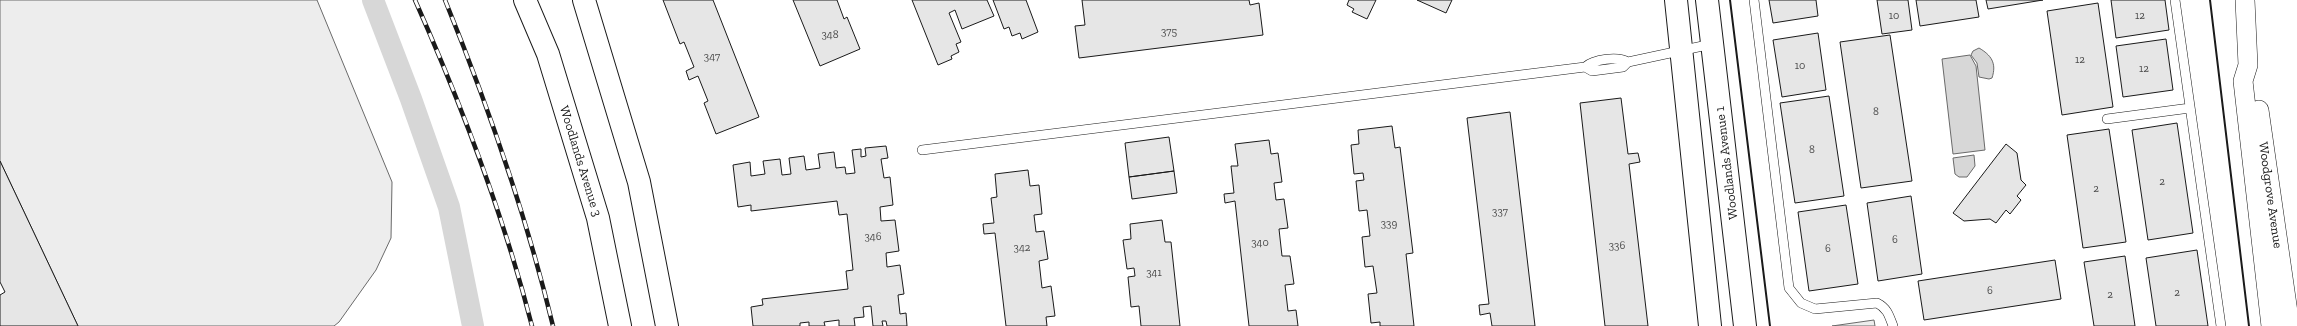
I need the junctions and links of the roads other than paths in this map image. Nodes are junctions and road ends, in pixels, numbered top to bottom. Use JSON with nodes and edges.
{"nodes":[{"id":1,"x":525,"y":0,"type":"edge"},
{"id":2,"x":584,"y":0,"type":"edge"},
{"id":3,"x":1676,"y":0,"type":"edge"},
{"id":4,"x":1707,"y":0,"type":"edge"},
{"id":5,"x":1754,"y":0,"type":"edge"},
{"id":6,"x":2175,"y":0,"type":"edge"},
{"id":7,"x":2245,"y":0,"type":"edge"},
{"id":8,"x":1712,"y":44,"type":"junction"},
{"id":9,"x":1682,"y":49,"type":"junction"},
{"id":10,"x":2248,"y":65,"type":"junction"},
{"id":11,"x":2190,"y":108,"type":"junction"},
{"id":12,"x":2107,"y":119,"type":"dead end"},
{"id":13,"x":922,"y":150,"type":"dead end"},
{"id":14,"x":620,"y":326,"type":"edge"},
{"id":15,"x":667,"y":326,"type":"edge"},
{"id":16,"x":1710,"y":326,"type":"edge"},
{"id":17,"x":1745,"y":326,"type":"edge"},
{"id":18,"x":1893,"y":326,"type":"edge"},
{"id":19,"x":2221,"y":326,"type":"edge"},
{"id":20,"x":2271,"y":326,"type":"edge"},
{"id":21,"x":2290,"y":326,"type":"edge"}],
"edges":[{"from":1,"to":14,"type":"main road","name":"Woodlands Avenue 3"},
{"from":2,"to":15,"type":"main road"},
{"from":3,"to":9,"type":"main road"},
{"from":4,"to":8,"type":"main road","name":"Woodlands Avenue 1"},
{"from":5,"to":18,"type":"lane"},
{"from":6,"to":11,"type":"lane"},
{"from":7,"to":10,"type":"street","name":"Woodgrove Avenue"},
{"from":8,"to":9,"type":"lane"},
{"from":8,"to":17,"type":"main road","name":"Woodlands Avenue 1"},
{"from":9,"to":13,"type":"lane"},
{"from":9,"to":16,"type":"main road"},
{"from":10,"to":20,"type":"street","name":"Woodgrove Avenue"},
{"from":10,"to":21,"type":"street","name":"Woodgrove Avenue"},
{"from":11,"to":12,"type":"lane"},
{"from":11,"to":19,"type":"lane"}]}
